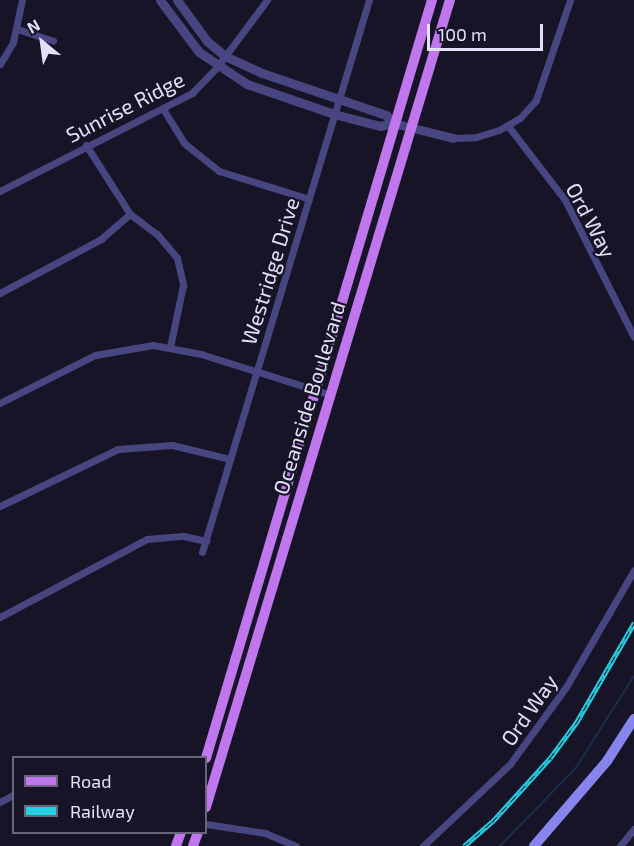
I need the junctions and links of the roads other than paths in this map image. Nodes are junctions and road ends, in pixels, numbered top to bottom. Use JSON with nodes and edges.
{"nodes":[{"id":1,"x":22,"y":0,"type":"edge"},
{"id":2,"x":160,"y":0,"type":"edge"},
{"id":3,"x":177,"y":0,"type":"edge"},
{"id":4,"x":267,"y":0,"type":"edge"},
{"id":5,"x":369,"y":0,"type":"edge"},
{"id":6,"x":432,"y":0,"type":"edge"},
{"id":7,"x":450,"y":0,"type":"edge"},
{"id":8,"x":570,"y":0,"type":"edge"},
{"id":9,"x":16,"y":29,"type":"junction"},
{"id":10,"x":53,"y":41,"type":"dead end"},
{"id":11,"x":225,"y":56,"type":"junction"},
{"id":12,"x":0,"y":64,"type":"edge"},
{"id":13,"x":217,"y":67,"type":"junction"},
{"id":14,"x":338,"y":101,"type":"junction"},
{"id":15,"x":163,"y":109,"type":"junction"},
{"id":16,"x":334,"y":114,"type":"junction"},
{"id":17,"x":393,"y":123,"type":"junction"},
{"id":18,"x":508,"y":126,"type":"junction"},
{"id":19,"x":411,"y":128,"type":"junction"},
{"id":20,"x":453,"y":138,"type":"joint"},
{"id":21,"x":86,"y":146,"type":"junction"},
{"id":22,"x":0,"y":191,"type":"edge"},
{"id":23,"x":309,"y":199,"type":"junction"},
{"id":24,"x":130,"y":214,"type":"junction"},
{"id":25,"x":0,"y":293,"type":"edge"},
{"id":26,"x":634,"y":337,"type":"edge"},
{"id":27,"x":170,"y":347,"type":"junction"},
{"id":28,"x":256,"y":372,"type":"junction"},
{"id":29,"x":314,"y":389,"type":"junction"},
{"id":30,"x":329,"y":394,"type":"junction"},
{"id":31,"x":0,"y":403,"type":"edge"},
{"id":32,"x":230,"y":459,"type":"junction"},
{"id":33,"x":0,"y":506,"type":"edge"},
{"id":34,"x":206,"y":541,"type":"junction"},
{"id":35,"x":202,"y":552,"type":"dead end"},
{"id":36,"x":634,"y":570,"type":"edge"},
{"id":37,"x":0,"y":617,"type":"edge"},
{"id":38,"x":634,"y":719,"type":"edge"},
{"id":39,"x":207,"y":756,"type":"edge"},
{"id":40,"x":207,"y":804,"type":"edge"},
{"id":41,"x":207,"y":824,"type":"edge"},
{"id":42,"x":634,"y":829,"type":"edge"},
{"id":43,"x":296,"y":846,"type":"edge"},
{"id":44,"x":423,"y":846,"type":"edge"},
{"id":45,"x":534,"y":846,"type":"edge"},
{"id":46,"x":620,"y":846,"type":"edge"}],
"edges":[{"from":1,"to":9,"type":"street"},
{"from":2,"to":13,"type":"street"},
{"from":3,"to":11,"type":"street"},
{"from":4,"to":11,"type":"street","name":"Sunrise Ridge"},
{"from":5,"to":14,"type":"street","name":"Westridge Drive"},
{"from":6,"to":17,"type":"main road","name":"Oceanside Boulevard"},
{"from":7,"to":19,"type":"main road","name":"Oceanside Boulevard"},
{"from":8,"to":18,"type":"street"},
{"from":9,"to":10,"type":"street"},
{"from":9,"to":12,"type":"street"},
{"from":11,"to":13,"type":"street","name":"Sunrise Ridge"},
{"from":11,"to":14,"type":"street"},
{"from":13,"to":15,"type":"street","name":"Sunrise Ridge"},
{"from":13,"to":16,"type":"street"},
{"from":14,"to":16,"type":"street","name":"Westridge Drive"},
{"from":14,"to":17,"type":"street"},
{"from":15,"to":21,"type":"street","name":"Sunrise Ridge"},
{"from":15,"to":23,"type":"street"},
{"from":16,"to":17,"type":"street"},
{"from":16,"to":23,"type":"street","name":"Westridge Drive"},
{"from":17,"to":19,"type":"street"},
{"from":17,"to":29,"type":"main road","name":"Oceanside Boulevard"},
{"from":18,"to":20,"type":"street"},
{"from":18,"to":26,"type":"street","name":"Ord Way"},
{"from":19,"to":20,"type":"street"},
{"from":19,"to":30,"type":"main road","name":"Oceanside Boulevard"},
{"from":21,"to":22,"type":"street","name":"Sunrise Ridge"},
{"from":21,"to":24,"type":"street"},
{"from":23,"to":28,"type":"street","name":"Westridge Drive"},
{"from":24,"to":25,"type":"street"},
{"from":24,"to":27,"type":"street"},
{"from":27,"to":28,"type":"street"},
{"from":27,"to":31,"type":"street"},
{"from":28,"to":29,"type":"street"},
{"from":28,"to":32,"type":"street","name":"Westridge Drive"},
{"from":29,"to":30,"type":"street"},
{"from":29,"to":39,"type":"main road","name":"Oceanside Boulevard"},
{"from":30,"to":40,"type":"main road","name":"Oceanside Boulevard"},
{"from":32,"to":33,"type":"street"},
{"from":32,"to":34,"type":"street","name":"Westridge Drive"},
{"from":34,"to":35,"type":"street","name":"Westridge Drive"},
{"from":34,"to":37,"type":"street"},
{"from":36,"to":44,"type":"street","name":"Ord Way"},
{"from":38,"to":45,"type":"main road"},
{"from":41,"to":43,"type":"street"},
{"from":42,"to":46,"type":"street"}]}
